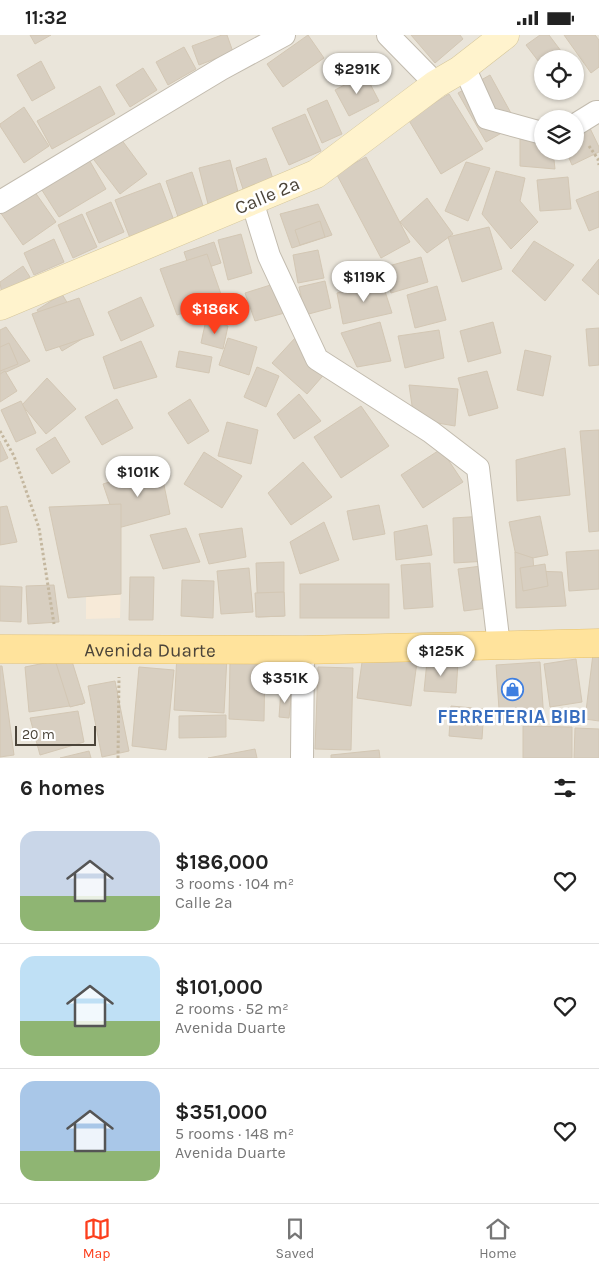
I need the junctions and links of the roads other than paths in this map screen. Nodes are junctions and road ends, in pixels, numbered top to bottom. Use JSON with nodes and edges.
{"nodes":[{"id":1,"x":284,"y":35,"type":"edge"},
{"id":2,"x":388,"y":35,"type":"edge"},
{"id":3,"x":505,"y":35,"type":"edge"},
{"id":4,"x":464,"y":67,"type":"junction"},
{"id":5,"x":436,"y":84,"type":"junction"},
{"id":6,"x":599,"y":112,"type":"edge"},
{"id":7,"x":584,"y":119,"type":"edge"},
{"id":8,"x":534,"y":131,"type":"edge"},
{"id":9,"x":252,"y":201,"type":"junction"},
{"id":10,"x":0,"y":202,"type":"edge"},
{"id":11,"x":0,"y":306,"type":"edge"},
{"id":12,"x":599,"y":643,"type":"edge"},
{"id":13,"x":499,"y":646,"type":"junction"},
{"id":14,"x":0,"y":649,"type":"edge"},
{"id":15,"x":304,"y":650,"type":"junction"},
{"id":16,"x":302,"y":758,"type":"edge"}],
"edges":[{"from":1,"to":10,"type":"street"},
{"from":2,"to":5,"type":"street"},
{"from":3,"to":4,"type":"main road","name":"Calle 2ª"},
{"from":4,"to":5,"type":"main road","name":"Calle 2ª"},
{"from":4,"to":8,"type":"street"},
{"from":5,"to":9,"type":"main road","name":"Calle 2ª"},
{"from":6,"to":7,"type":"street"},
{"from":9,"to":11,"type":"main road","name":"Calle 2ª"},
{"from":9,"to":13,"type":"street"},
{"from":12,"to":13,"type":"main road","name":"Avenida Duarte"},
{"from":13,"to":15,"type":"main road","name":"Avenida Duarte"},
{"from":14,"to":15,"type":"main road","name":"Avenida Duarte"},
{"from":15,"to":16,"type":"street"}]}
